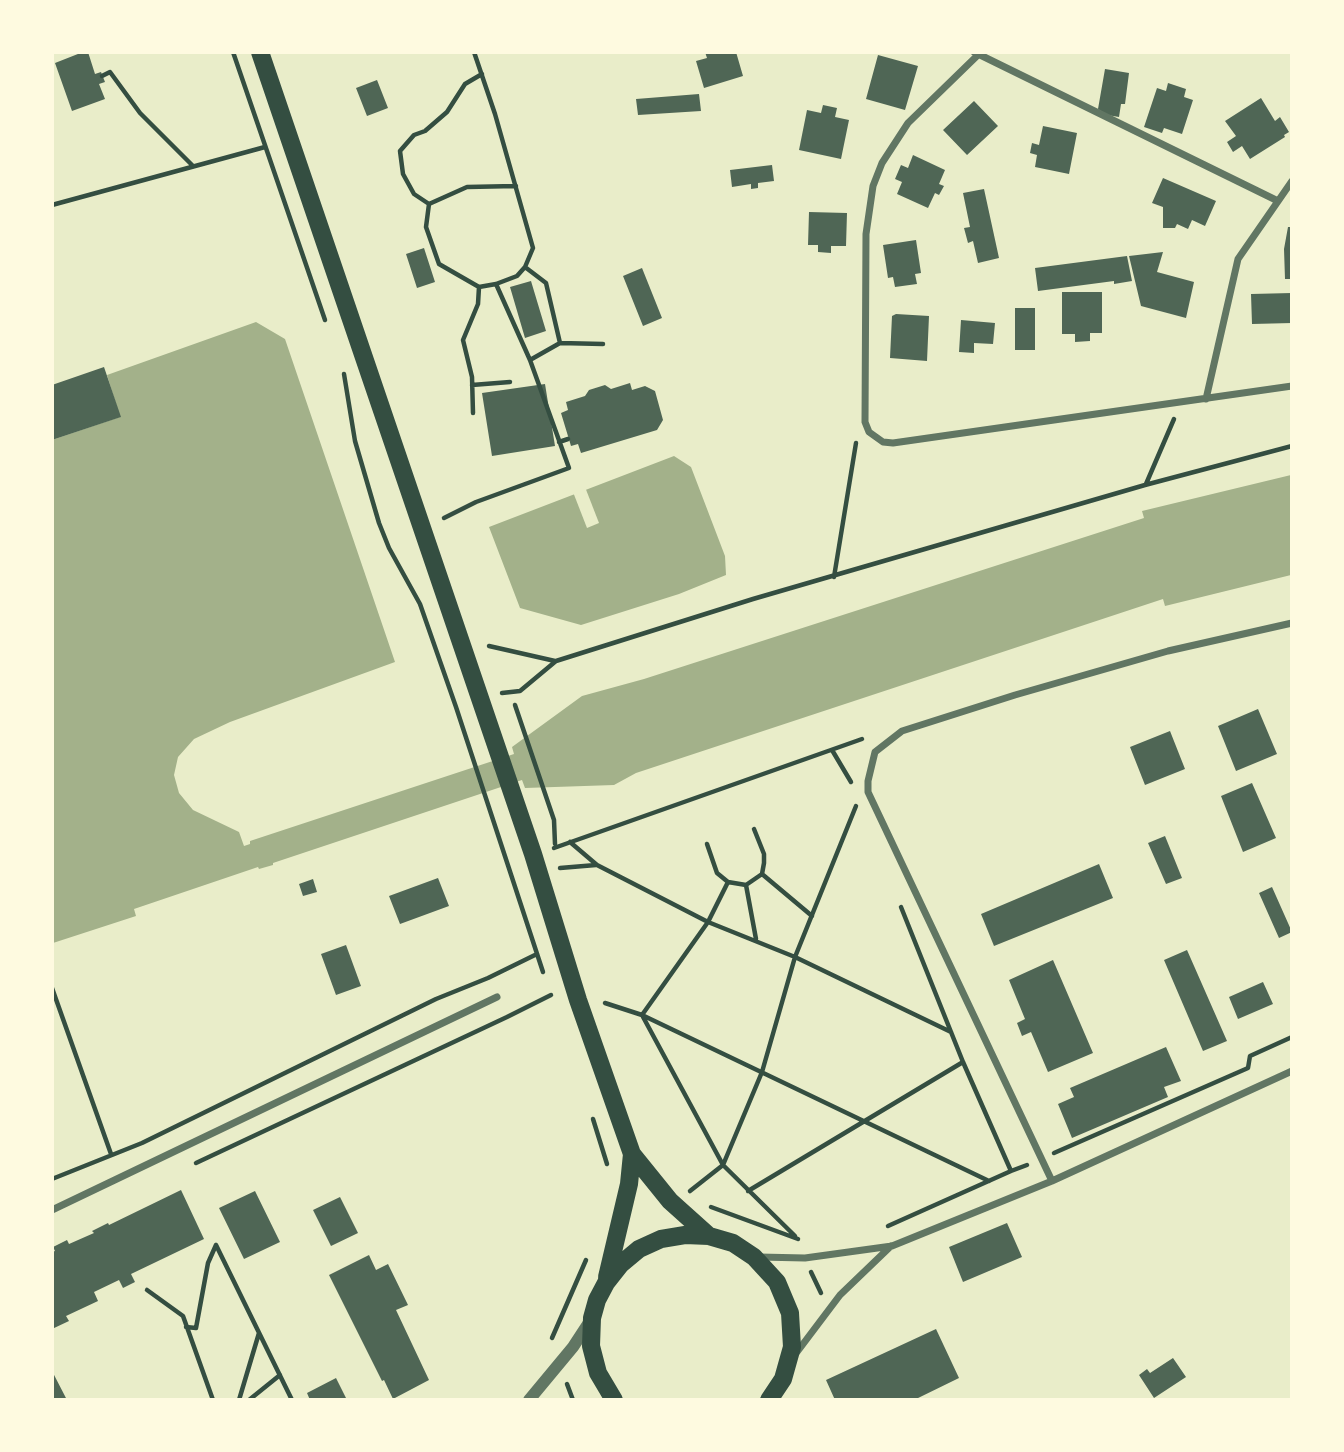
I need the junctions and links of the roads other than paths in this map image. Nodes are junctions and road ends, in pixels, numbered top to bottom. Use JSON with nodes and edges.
{"nodes":[{"id":1,"x":260,"y":52,"type":"edge"},
{"id":2,"x":978,"y":53,"type":"edge"},
{"id":3,"x":1292,"y":181,"type":"edge"},
{"id":4,"x":1278,"y":201,"type":"junction"},
{"id":5,"x":1292,"y":386,"type":"edge"},
{"id":6,"x":1206,"y":399,"type":"junction"},
{"id":7,"x":1292,"y":623,"type":"edge"},
{"id":8,"x":497,"y":997,"type":"dead end"},
{"id":9,"x":1292,"y":1071,"type":"edge"},
{"id":10,"x":632,"y":1154,"type":"junction"},
{"id":11,"x":1052,"y":1181,"type":"junction"},
{"id":12,"x":52,"y":1210,"type":"edge"},
{"id":13,"x":709,"y":1236,"type":"junction"},
{"id":14,"x":892,"y":1246,"type":"junction"},
{"id":15,"x":754,"y":1256,"type":"junction"},
{"id":16,"x":606,"y":1283,"type":"junction"},
{"id":17,"x":592,"y":1318,"type":"junction"},
{"id":18,"x":789,"y":1363,"type":"junction"},
{"id":19,"x":772,"y":1397,"type":"edge"},
{"id":20,"x":529,"y":1399,"type":"edge"},
{"id":21,"x":614,"y":1399,"type":"edge"}],
"edges":[{"from":1,"to":10,"type":"main road"},
{"from":2,"to":4,"type":"street"},
{"from":2,"to":6,"type":"street"},
{"from":3,"to":4,"type":"street"},
{"from":4,"to":6,"type":"street"},
{"from":5,"to":6,"type":"street"},
{"from":7,"to":11,"type":"street"},
{"from":8,"to":12,"type":"street"},
{"from":9,"to":11,"type":"street"},
{"from":10,"to":13,"type":"main road"},
{"from":10,"to":16,"type":"main road"},
{"from":11,"to":14,"type":"street"},
{"from":13,"to":15,"type":"main road"},
{"from":13,"to":16,"type":"main road"},
{"from":14,"to":15,"type":"street"},
{"from":14,"to":18,"type":"street"},
{"from":15,"to":18,"type":"main road"},
{"from":16,"to":17,"type":"main road"},
{"from":17,"to":20,"type":"street"},
{"from":17,"to":21,"type":"main road"},
{"from":18,"to":19,"type":"main road"}]}
